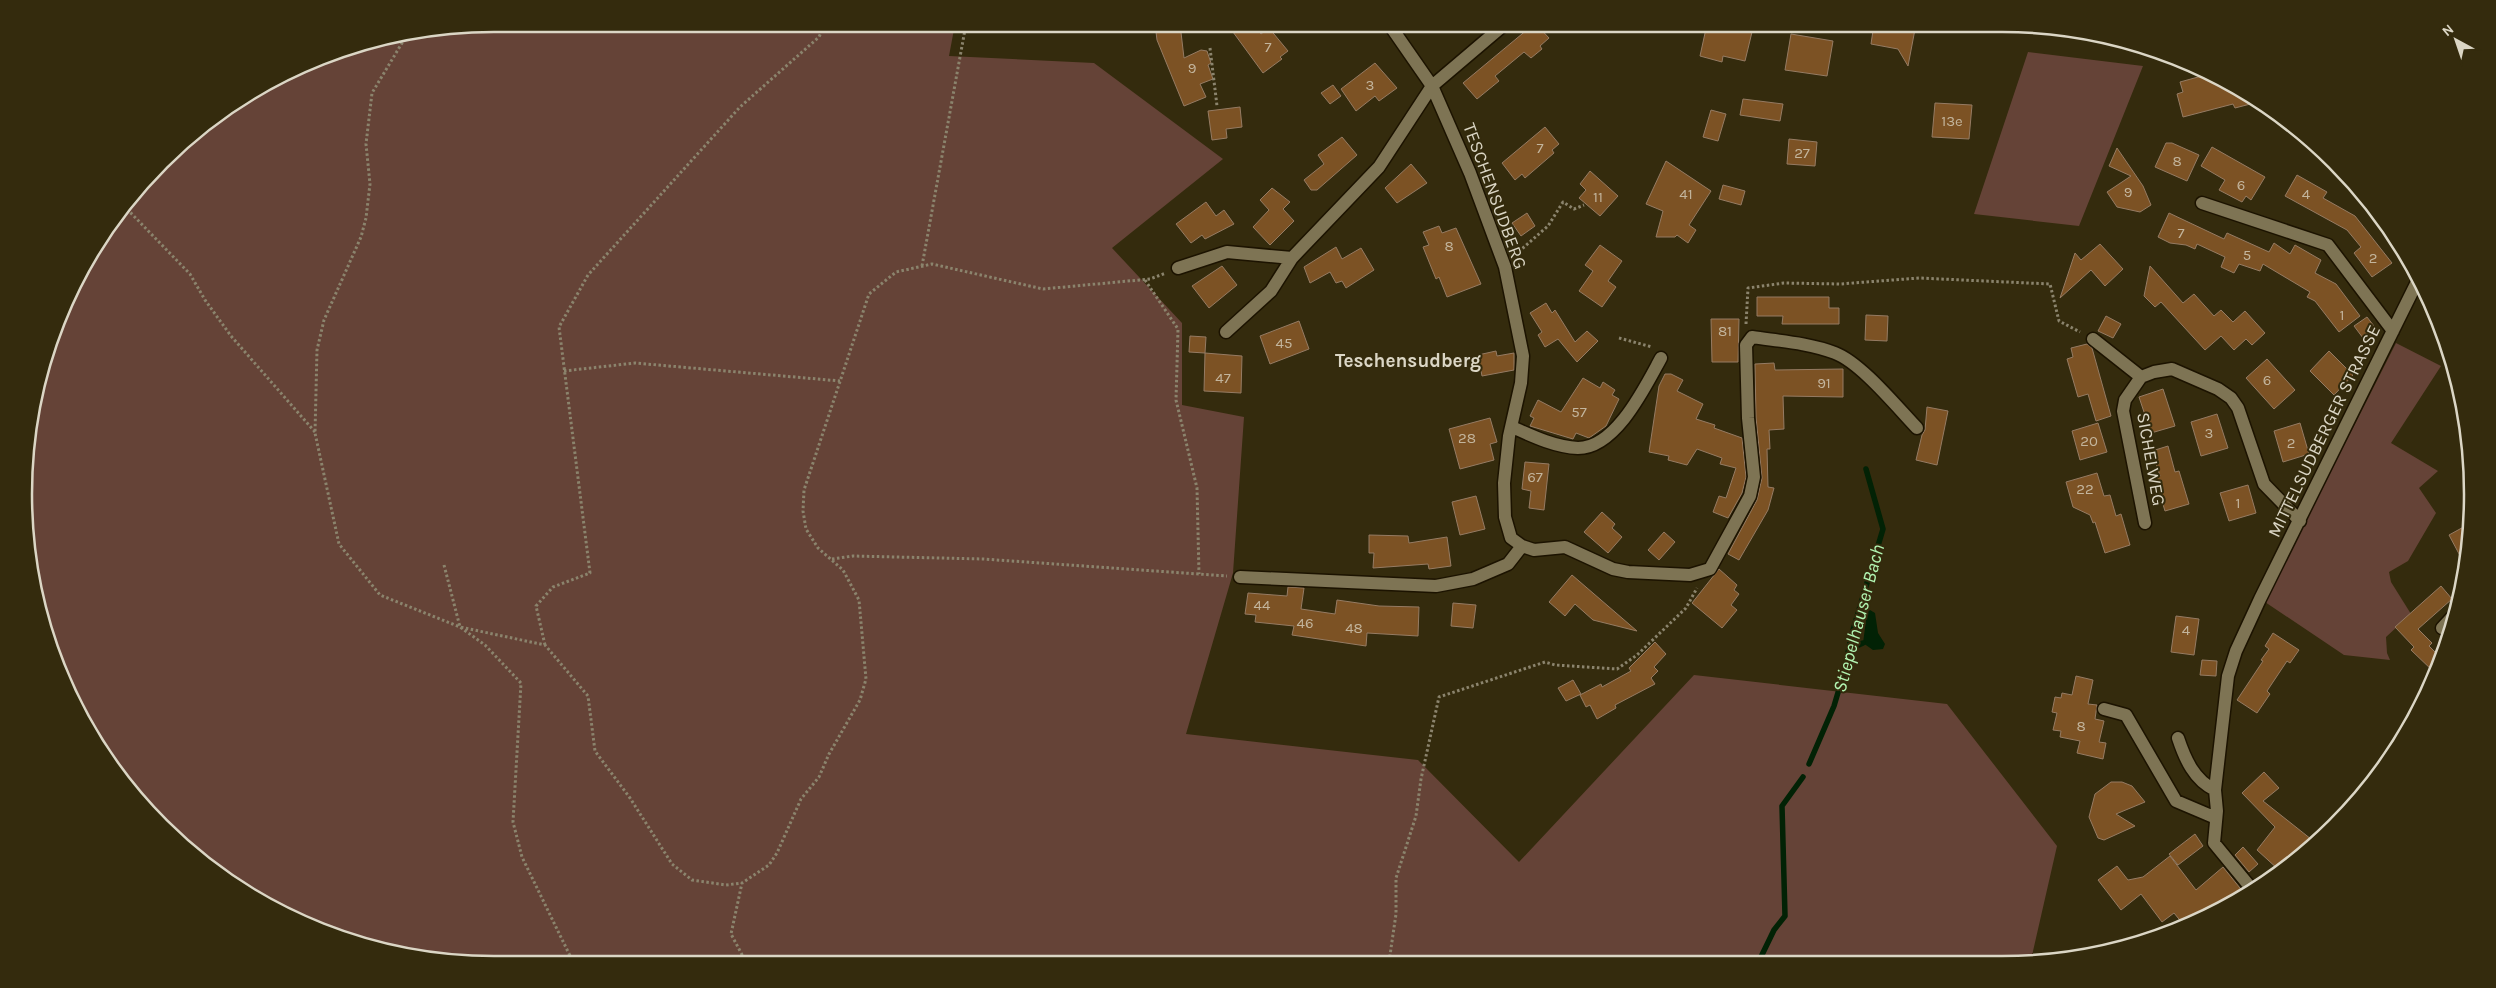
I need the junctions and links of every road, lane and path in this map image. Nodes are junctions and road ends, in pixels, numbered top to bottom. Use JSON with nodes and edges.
{"nodes":[{"id":1,"x":821,"y":32,"type":"edge"},
{"id":2,"x":965,"y":32,"type":"edge"},
{"id":3,"x":1395,"y":32,"type":"edge"},
{"id":4,"x":1496,"y":32,"type":"edge"},
{"id":5,"x":403,"y":41,"type":"edge"},
{"id":6,"x":1210,"y":48,"type":"dead end"},
{"id":7,"x":1432,"y":86,"type":"junction"},
{"id":8,"x":1217,"y":106,"type":"dead end"},
{"id":9,"x":2202,"y":203,"type":"dead end"},
{"id":10,"x":1584,"y":205,"type":"dead end"},
{"id":11,"x":129,"y":212,"type":"edge"},
{"id":12,"x":1292,"y":258,"type":"junction"},
{"id":13,"x":922,"y":266,"type":"junction"},
{"id":14,"x":1505,"y":267,"type":"junction"},
{"id":15,"x":1178,"y":268,"type":"joint"},
{"id":16,"x":1145,"y":280,"type":"junction"},
{"id":17,"x":2415,"y":287,"type":"edge"},
{"id":18,"x":2393,"y":331,"type":"junction"},
{"id":19,"x":1226,"y":332,"type":"dead end"},
{"id":20,"x":1618,"y":338,"type":"dead end"},
{"id":21,"x":2093,"y":339,"type":"joint"},
{"id":22,"x":1746,"y":345,"type":"junction"},
{"id":23,"x":1661,"y":358,"type":"joint"},
{"id":24,"x":564,"y":371,"type":"junction"},
{"id":25,"x":2141,"y":377,"type":"junction"},
{"id":26,"x":840,"y":381,"type":"junction"},
{"id":27,"x":1512,"y":427,"type":"junction"},
{"id":28,"x":1916,"y":428,"type":"dead end"},
{"id":29,"x":315,"y":433,"type":"junction"},
{"id":30,"x":2300,"y":521,"type":"junction"},
{"id":31,"x":2145,"y":523,"type":"dead end"},
{"id":32,"x":1522,"y":546,"type":"junction"},
{"id":33,"x":832,"y":560,"type":"junction"},
{"id":34,"x":444,"y":565,"type":"dead end"},
{"id":35,"x":1710,"y":569,"type":"junction"},
{"id":36,"x":1199,"y":574,"type":"junction"},
{"id":37,"x":1240,"y":577,"type":"joint"},
{"id":38,"x":460,"y":627,"type":"junction"},
{"id":39,"x":545,"y":645,"type":"junction"},
{"id":40,"x":2104,"y":709,"type":"dead end"},
{"id":41,"x":2178,"y":738,"type":"dead end"},
{"id":42,"x":2215,"y":790,"type":"junction"},
{"id":43,"x":2216,"y":818,"type":"junction"},
{"id":44,"x":742,"y":883,"type":"junction"},
{"id":45,"x":2248,"y":884,"type":"edge"},
{"id":46,"x":570,"y":956,"type":"edge"},
{"id":47,"x":743,"y":956,"type":"edge"},
{"id":48,"x":1390,"y":956,"type":"edge"}],
"edges":[{"from":1,"to":24,"type":"path"},
{"from":2,"to":13,"type":"path"},
{"from":3,"to":7,"type":"street","name":"TESCHENSUDBERG"},
{"from":4,"to":7,"type":"street"},
{"from":5,"to":29,"type":"path"},
{"from":6,"to":8,"type":"path"},
{"from":7,"to":12,"type":"street"},
{"from":7,"to":14,"type":"street","name":"TESCHENSUDBERG"},
{"from":9,"to":18,"type":"street"},
{"from":10,"to":14,"type":"path"},
{"from":11,"to":29,"type":"path"},
{"from":12,"to":15,"type":"street"},
{"from":12,"to":19,"type":"street"},
{"from":13,"to":16,"type":"path"},
{"from":13,"to":26,"type":"path"},
{"from":14,"to":27,"type":"street","name":"TESCHENSUDBERG"},
{"from":15,"to":16,"type":"path"},
{"from":16,"to":36,"type":"path"},
{"from":17,"to":18,"type":"street","name":"MITTELSUDBERGER STRASSE"},
{"from":18,"to":30,"type":"street","name":"MITTELSUDBERGER STRASSE"},
{"from":20,"to":23,"type":"path"},
{"from":21,"to":22,"type":"path"},
{"from":21,"to":25,"type":"street"},
{"from":22,"to":28,"type":"street"},
{"from":22,"to":35,"type":"street"},
{"from":23,"to":27,"type":"street"},
{"from":24,"to":26,"type":"path"},
{"from":24,"to":39,"type":"path"},
{"from":25,"to":30,"type":"street"},
{"from":25,"to":31,"type":"street","name":"SICHELWEG"},
{"from":26,"to":33,"type":"path"},
{"from":27,"to":32,"type":"street","name":"TESCHENSUDBERG"},
{"from":29,"to":38,"type":"path"},
{"from":30,"to":42,"type":"street","name":"MITTELSUDBERGER STRASSE"},
{"from":32,"to":35,"type":"street"},
{"from":32,"to":37,"type":"street"},
{"from":33,"to":36,"type":"path"},
{"from":33,"to":44,"type":"path"},
{"from":34,"to":38,"type":"path"},
{"from":35,"to":48,"type":"path"},
{"from":36,"to":37,"type":"path"},
{"from":38,"to":39,"type":"path"},
{"from":38,"to":46,"type":"path"},
{"from":39,"to":44,"type":"path"},
{"from":40,"to":43,"type":"street"},
{"from":41,"to":42,"type":"street"},
{"from":42,"to":43,"type":"street","name":"MITTELSUDBERGER STRASSE"},
{"from":43,"to":45,"type":"street","name":"MITTELSUDBERGER STRASSE"},
{"from":44,"to":47,"type":"path"}]}
